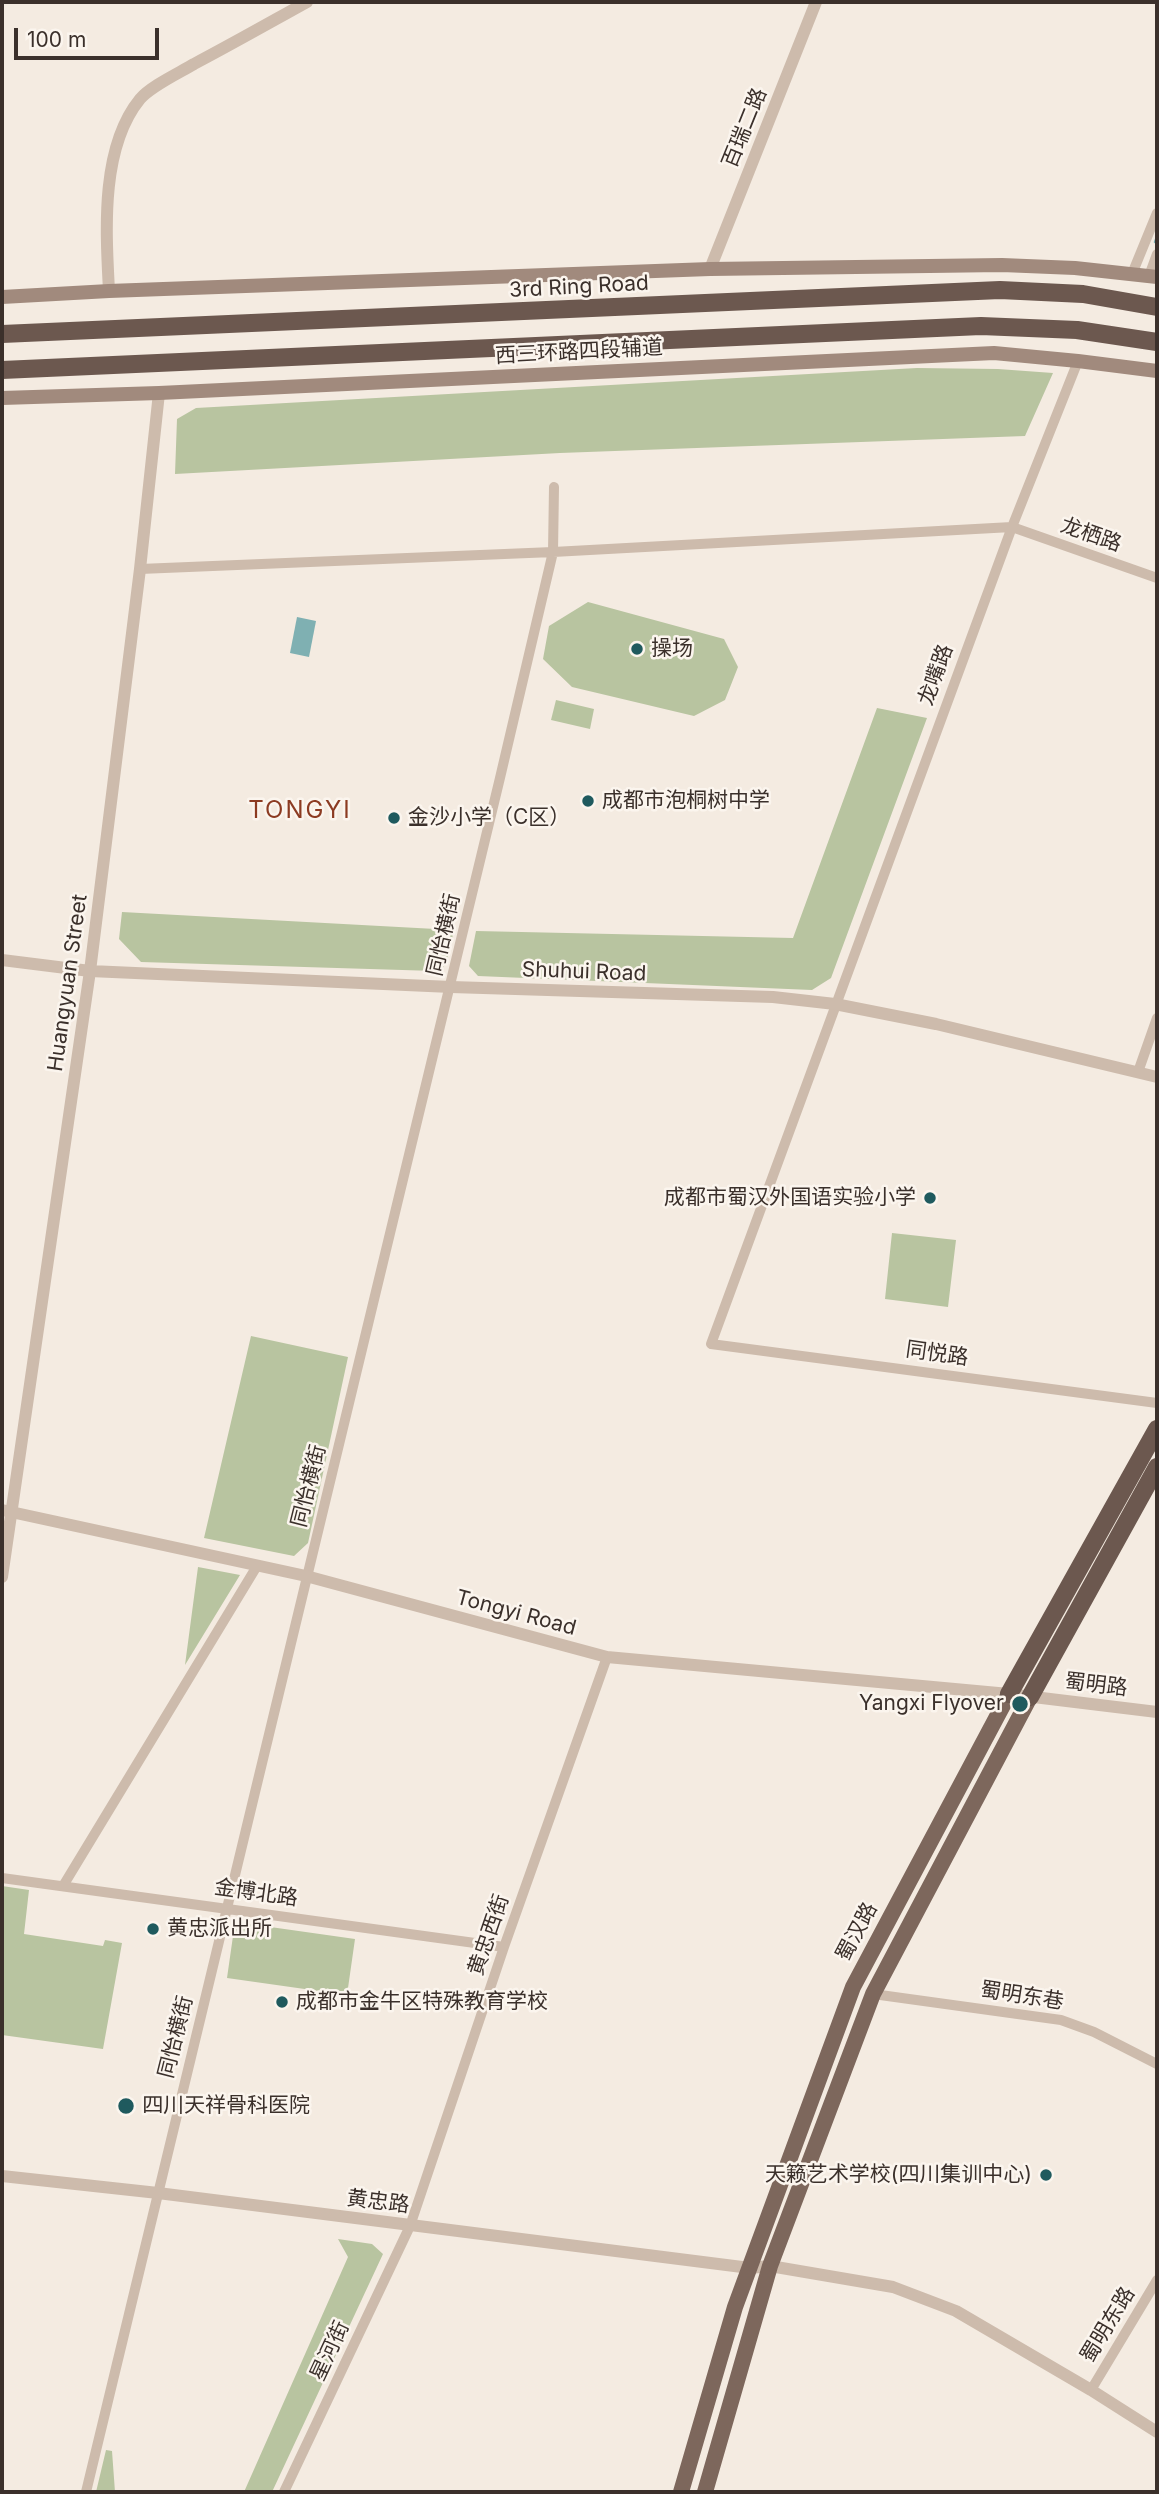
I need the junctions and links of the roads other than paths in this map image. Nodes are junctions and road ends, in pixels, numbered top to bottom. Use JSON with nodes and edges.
{"nodes":[{"id":1,"x":307,"y":2,"type":"edge"},
{"id":2,"x":816,"y":2,"type":"edge"},
{"id":3,"x":1157,"y":213,"type":"edge"},
{"id":4,"x":1157,"y":254,"type":"edge"},
{"id":5,"x":710,"y":269,"type":"junction"},
{"id":6,"x":1132,"y":274,"type":"junction"},
{"id":7,"x":1153,"y":276,"type":"edge"},
{"id":8,"x":109,"y":291,"type":"junction"},
{"id":9,"x":1083,"y":294,"type":"junction"},
{"id":10,"x":1157,"y":295,"type":"edge"},
{"id":11,"x":2,"y":297,"type":"edge"},
{"id":12,"x":1157,"y":307,"type":"edge"},
{"id":13,"x":2,"y":334,"type":"edge"},
{"id":14,"x":1157,"y":342,"type":"edge"},
{"id":15,"x":1077,"y":360,"type":"junction"},
{"id":16,"x":2,"y":370,"type":"edge"},
{"id":17,"x":1157,"y":371,"type":"edge"},
{"id":18,"x":159,"y":393,"type":"junction"},
{"id":19,"x":2,"y":398,"type":"edge"},
{"id":20,"x":554,"y":487,"type":"dead end"},
{"id":21,"x":1012,"y":527,"type":"junction"},
{"id":22,"x":553,"y":552,"type":"junction"},
{"id":23,"x":140,"y":569,"type":"junction"},
{"id":24,"x":1157,"y":578,"type":"edge"},
{"id":25,"x":2,"y":960,"type":"edge"},
{"id":26,"x":90,"y":971,"type":"junction"},
{"id":27,"x":452,"y":987,"type":"junction"},
{"id":28,"x":835,"y":1004,"type":"junction"},
{"id":29,"x":1157,"y":1018,"type":"edge"},
{"id":30,"x":1138,"y":1072,"type":"junction"},
{"id":31,"x":1157,"y":1077,"type":"edge"},
{"id":32,"x":711,"y":1345,"type":"joint"},
{"id":33,"x":1157,"y":1403,"type":"edge"},
{"id":34,"x":1157,"y":1429,"type":"edge"},
{"id":35,"x":1157,"y":1467,"type":"edge"},
{"id":36,"x":7,"y":1511,"type":"edge"},
{"id":37,"x":257,"y":1566,"type":"junction"},
{"id":38,"x":306,"y":1576,"type":"junction"},
{"id":39,"x":2,"y":1577,"type":"edge"},
{"id":40,"x":607,"y":1657,"type":"junction"},
{"id":41,"x":1009,"y":1694,"type":"junction"},
{"id":42,"x":1030,"y":1697,"type":"junction"},
{"id":43,"x":1157,"y":1712,"type":"edge"},
{"id":44,"x":2,"y":1878,"type":"edge"},
{"id":45,"x":63,"y":1886,"type":"junction"},
{"id":46,"x":227,"y":1909,"type":"junction"},
{"id":47,"x":504,"y":1947,"type":"junction"},
{"id":48,"x":873,"y":1994,"type":"junction"},
{"id":49,"x":1157,"y":2064,"type":"edge"},
{"id":50,"x":2,"y":2176,"type":"edge"},
{"id":51,"x":158,"y":2193,"type":"junction"},
{"id":52,"x":410,"y":2226,"type":"junction"},
{"id":53,"x":771,"y":2266,"type":"junction"},
{"id":54,"x":750,"y":2268,"type":"junction"},
{"id":55,"x":1157,"y":2280,"type":"edge"},
{"id":56,"x":1091,"y":2389,"type":"junction"},
{"id":57,"x":1157,"y":2432,"type":"edge"},
{"id":58,"x":86,"y":2492,"type":"edge"},
{"id":59,"x":284,"y":2492,"type":"edge"},
{"id":60,"x":681,"y":2492,"type":"edge"},
{"id":61,"x":705,"y":2492,"type":"edge"}],
"edges":[{"from":1,"to":8,"type":"street"},
{"from":2,"to":5,"type":"street","name":"百瑞二路"},
{"from":3,"to":6,"type":"street"},
{"from":4,"to":7,"type":"street"},
{"from":5,"to":6,"type":"main road"},
{"from":5,"to":8,"type":"main road"},
{"from":6,"to":7,"type":"main road"},
{"from":8,"to":11,"type":"main road"},
{"from":9,"to":10,"type":"highway"},
{"from":9,"to":12,"type":"highway","name":"3rd Ring Road"},
{"from":9,"to":13,"type":"highway","name":"3rd Ring Road"},
{"from":14,"to":16,"type":"highway"},
{"from":15,"to":17,"type":"main road","name":"西三环路四段辅道"},
{"from":15,"to":18,"type":"main road","name":"西三环路四段辅道"},
{"from":15,"to":21,"type":"street","name":"龙嘴路"},
{"from":18,"to":19,"type":"main road","name":"西三环路四段辅道"},
{"from":18,"to":23,"type":"street","name":"Huangyuan Street"},
{"from":20,"to":22,"type":"street","name":"同怡横街"},
{"from":21,"to":22,"type":"street"},
{"from":21,"to":24,"type":"street","name":"龙栖路"},
{"from":21,"to":28,"type":"street","name":"龙嘴路"},
{"from":22,"to":23,"type":"street"},
{"from":22,"to":27,"type":"street","name":"同怡横街"},
{"from":23,"to":26,"type":"street","name":"Huangyuan Street"},
{"from":25,"to":26,"type":"street","name":"Shuhui Road"},
{"from":26,"to":27,"type":"street","name":"Shuhui Road"},
{"from":26,"to":36,"type":"street","name":"Huangyuan Street"},
{"from":27,"to":28,"type":"street","name":"Shuhui Road"},
{"from":27,"to":38,"type":"street","name":"同怡横街"},
{"from":28,"to":30,"type":"street","name":"Shuhui Road"},
{"from":28,"to":32,"type":"street","name":"龙嘴路"},
{"from":29,"to":30,"type":"street"},
{"from":30,"to":31,"type":"street","name":"Shuhui Road"},
{"from":32,"to":33,"type":"street","name":"同悦路"},
{"from":34,"to":41,"type":"highway","name":"蜀汉路"},
{"from":35,"to":42,"type":"highway","name":"蜀汉路"},
{"from":36,"to":37,"type":"street","name":"Tongyi Road"},
{"from":36,"to":39,"type":"street","name":"Huangyuan Street"},
{"from":37,"to":38,"type":"street","name":"Tongyi Road"},
{"from":37,"to":45,"type":"street"},
{"from":38,"to":40,"type":"street","name":"Tongyi Road"},
{"from":38,"to":46,"type":"street","name":"同怡横街"},
{"from":40,"to":41,"type":"street","name":"Tongyi Road"},
{"from":40,"to":47,"type":"street","name":"黄忠西街"},
{"from":41,"to":42,"type":"street","name":"Tongyi Road"},
{"from":41,"to":54,"type":"main road","name":"蜀汉路"},
{"from":42,"to":43,"type":"street","name":"蜀明路"},
{"from":42,"to":48,"type":"main road","name":"蜀汉路"},
{"from":44,"to":45,"type":"street","name":"金博北路"},
{"from":45,"to":46,"type":"street","name":"金博北路"},
{"from":46,"to":47,"type":"street","name":"金博北路"},
{"from":46,"to":51,"type":"street","name":"同怡横街"},
{"from":47,"to":52,"type":"street","name":"黄忠西街"},
{"from":48,"to":49,"type":"street","name":"蜀明东巷"},
{"from":48,"to":53,"type":"main road","name":"蜀汉路"},
{"from":50,"to":51,"type":"street","name":"黄忠路"},
{"from":51,"to":52,"type":"street","name":"黄忠路"},
{"from":51,"to":58,"type":"street","name":"同怡横街"},
{"from":52,"to":54,"type":"street","name":"黄忠路"},
{"from":52,"to":59,"type":"street","name":"星河街"},
{"from":53,"to":54,"type":"street","name":"黄忠路"},
{"from":53,"to":56,"type":"street","name":"黄忠路"},
{"from":53,"to":61,"type":"main road","name":"蜀汉路"},
{"from":54,"to":60,"type":"main road","name":"蜀汉路"},
{"from":55,"to":56,"type":"street","name":"蜀明东路"},
{"from":56,"to":57,"type":"street","name":"黄忠路"}]}
